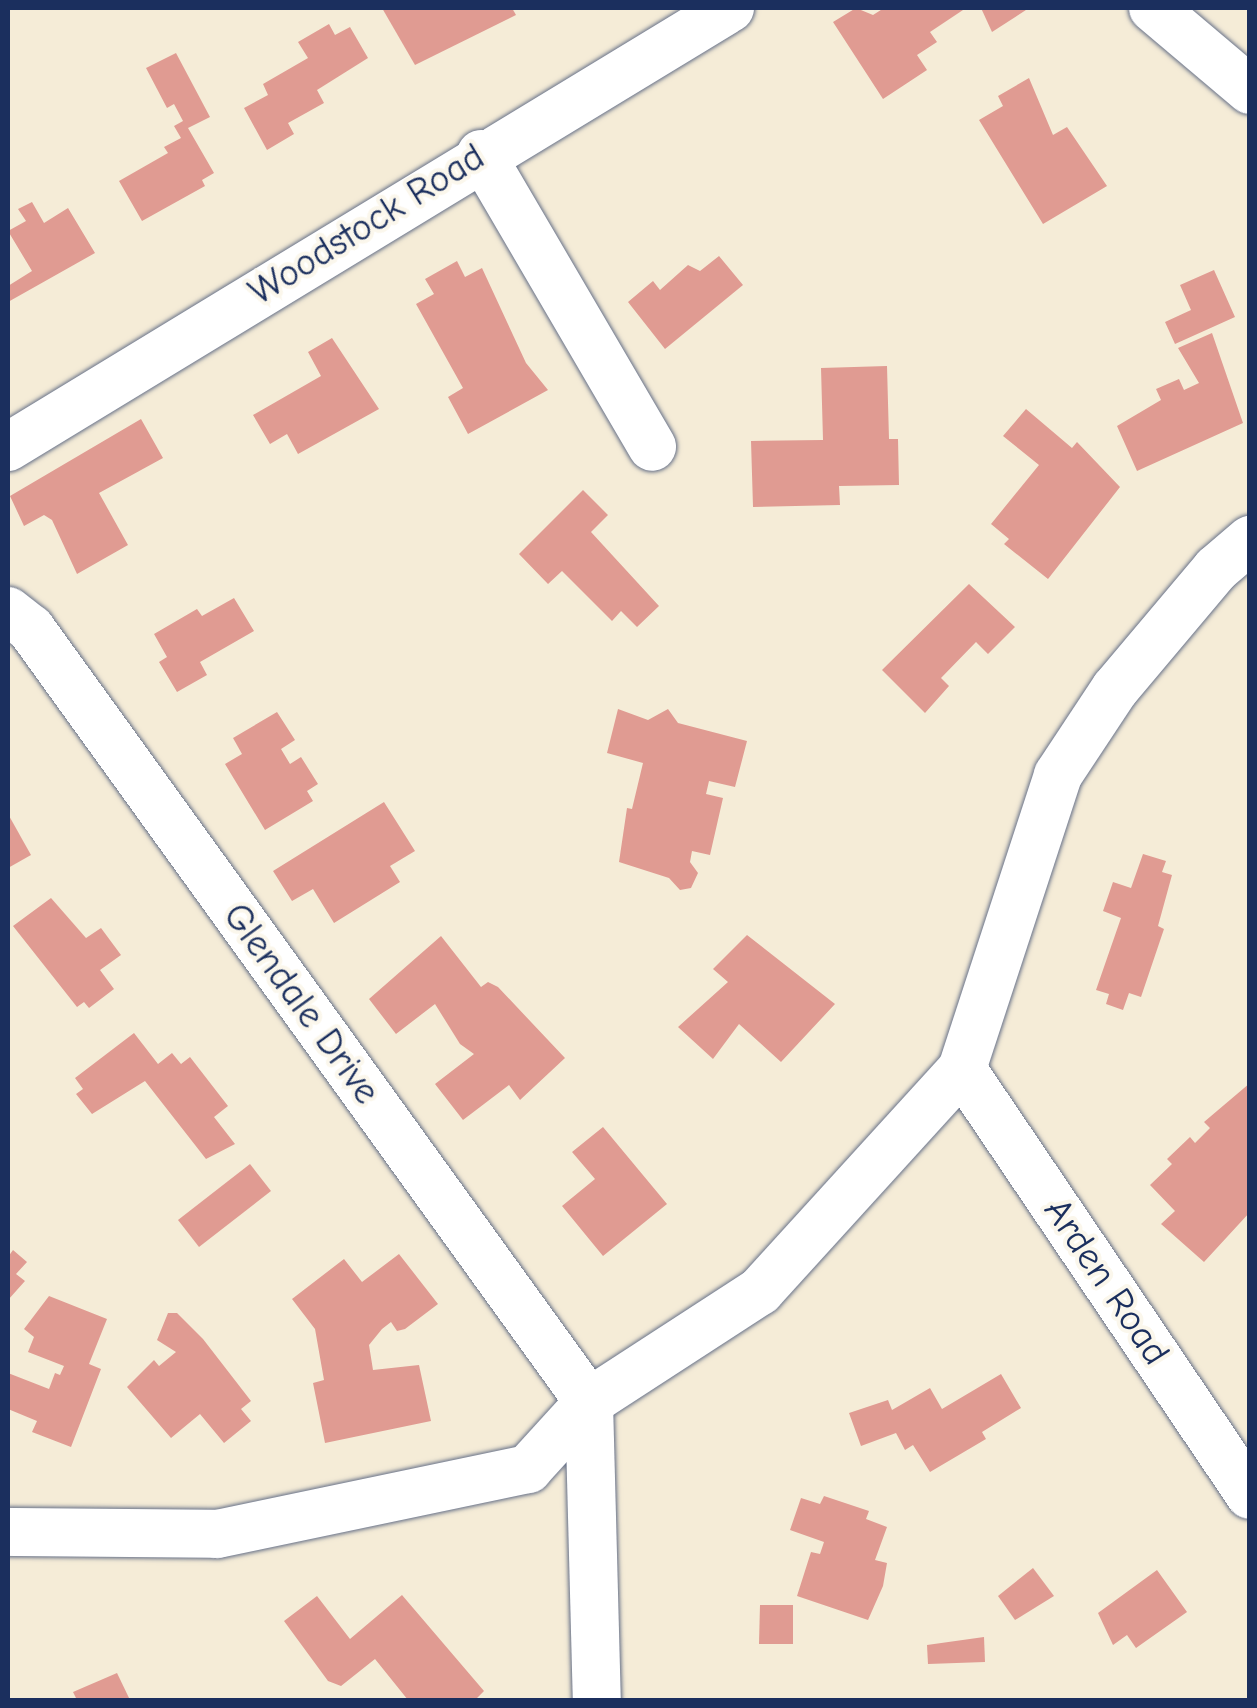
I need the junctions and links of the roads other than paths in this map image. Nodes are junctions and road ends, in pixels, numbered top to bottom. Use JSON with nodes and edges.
{"nodes":[{"id":1,"x":730,"y":8,"type":"edge"},
{"id":2,"x":1153,"y":8,"type":"edge"},
{"id":3,"x":1250,"y":90,"type":"edge"},
{"id":4,"x":481,"y":154,"type":"junction"},
{"id":5,"x":8,"y":447,"type":"edge"},
{"id":6,"x":652,"y":447,"type":"dead end"},
{"id":7,"x":1250,"y":540,"type":"edge"},
{"id":8,"x":8,"y":611,"type":"edge"},
{"id":9,"x":962,"y":1069,"type":"junction"},
{"id":10,"x":590,"y":1402,"type":"junction"},
{"id":11,"x":1250,"y":1495,"type":"edge"},
{"id":12,"x":8,"y":1531,"type":"edge"},
{"id":13,"x":597,"y":1700,"type":"edge"}],
"edges":[{"from":1,"to":4,"type":"street","name":"Woodstock Road"},
{"from":2,"to":3,"type":"street"},
{"from":4,"to":5,"type":"street","name":"Woodstock Road"},
{"from":4,"to":6,"type":"street"},
{"from":7,"to":9,"type":"street"},
{"from":8,"to":10,"type":"street","name":"Glendale Drive"},
{"from":9,"to":10,"type":"street"},
{"from":9,"to":11,"type":"street","name":"Arden Road"},
{"from":10,"to":12,"type":"street"},
{"from":10,"to":13,"type":"street"}]}
